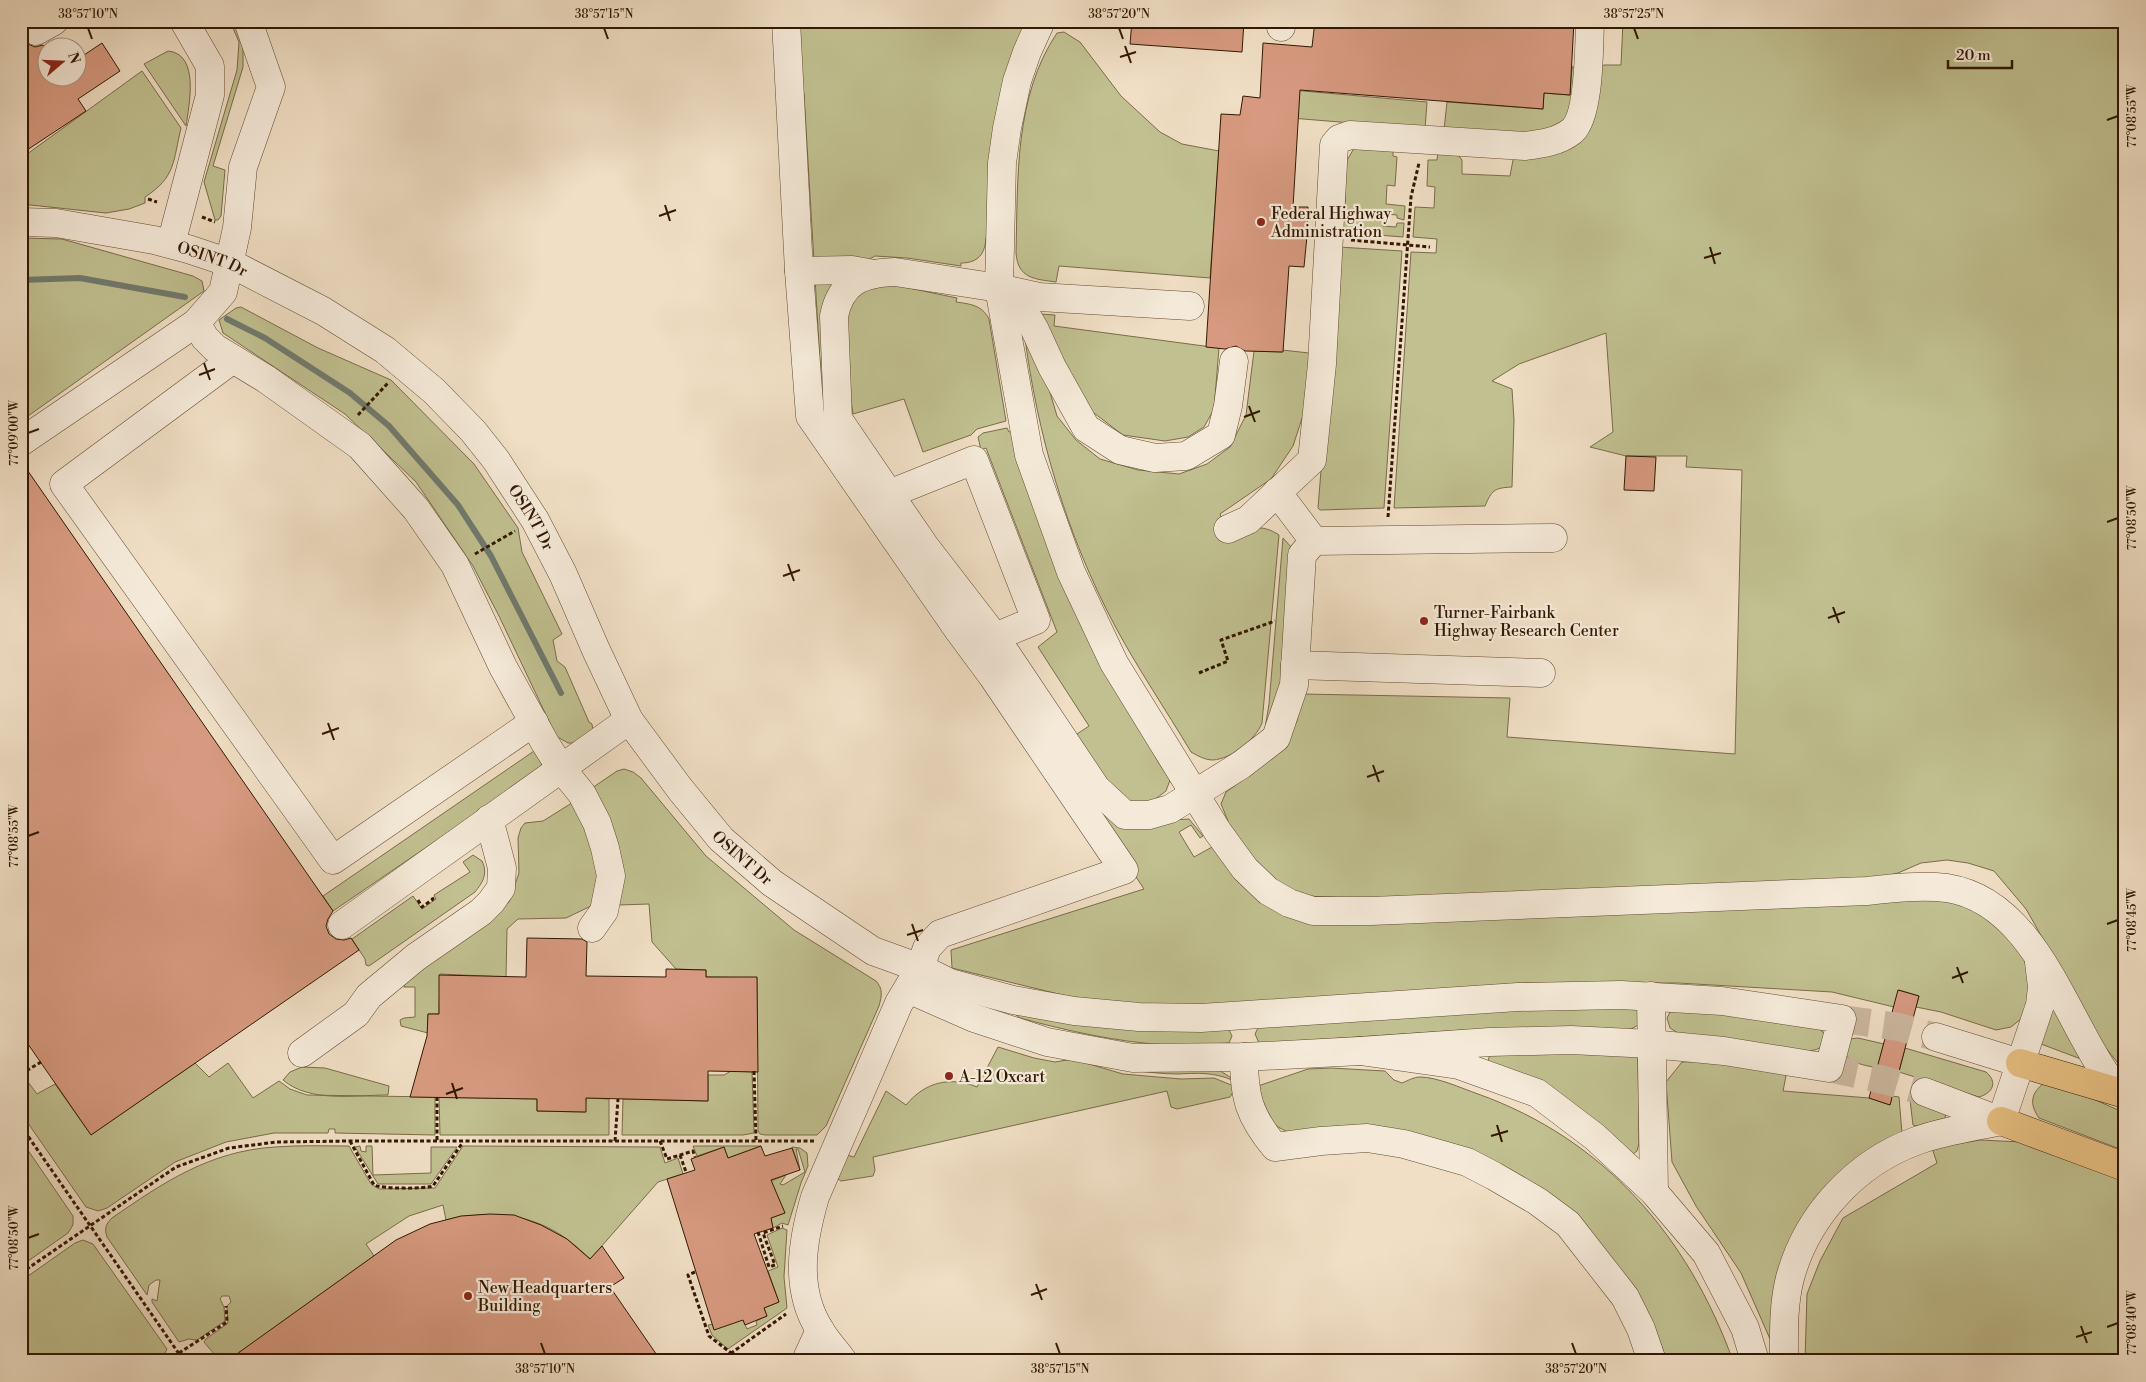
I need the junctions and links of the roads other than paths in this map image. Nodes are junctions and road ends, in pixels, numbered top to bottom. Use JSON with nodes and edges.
{"nodes":[{"id":1,"x":184,"y":21,"type":"edge"},
{"id":2,"x":248,"y":21,"type":"edge"},
{"id":3,"x":786,"y":21,"type":"edge"},
{"id":4,"x":1041,"y":21,"type":"edge"},
{"id":5,"x":1590,"y":21,"type":"edge"},
{"id":6,"x":21,"y":222,"type":"edge"},
{"id":7,"x":171,"y":244,"type":"junction"},
{"id":8,"x":230,"y":263,"type":"junction"},
{"id":9,"x":799,"y":271,"type":"junction"},
{"id":10,"x":874,"y":274,"type":"junction"},
{"id":11,"x":999,"y":288,"type":"junction"},
{"id":12,"x":1190,"y":306,"type":"dead end"},
{"id":13,"x":196,"y":323,"type":"junction"},
{"id":14,"x":233,"y":359,"type":"junction"},
{"id":15,"x":1234,"y":361,"type":"dead end"},
{"id":16,"x":21,"y":442,"type":"edge"},
{"id":17,"x":1277,"y":492,"type":"junction"},
{"id":18,"x":889,"y":494,"type":"junction"},
{"id":19,"x":1228,"y":528,"type":"dead end"},
{"id":20,"x":1553,"y":538,"type":"dead end"},
{"id":21,"x":1314,"y":542,"type":"junction"},
{"id":22,"x":995,"y":637,"type":"junction"},
{"id":23,"x":1295,"y":665,"type":"junction"},
{"id":24,"x":1541,"y":673,"type":"dead end"},
{"id":25,"x":629,"y":720,"type":"junction"},
{"id":26,"x":534,"y":722,"type":"junction"},
{"id":27,"x":561,"y":768,"type":"junction"},
{"id":28,"x":1195,"y":794,"type":"junction"},
{"id":29,"x":489,"y":819,"type":"junction"},
{"id":30,"x":342,"y":925,"type":"dead end"},
{"id":31,"x":592,"y":928,"type":"dead end"},
{"id":32,"x":2038,"y":958,"type":"junction"},
{"id":33,"x":914,"y":979,"type":"junction"},
{"id":34,"x":1651,"y":996,"type":"junction"},
{"id":35,"x":1936,"y":1037,"type":"tunnel mouth"},
{"id":36,"x":1651,"y":1044,"type":"junction"},
{"id":37,"x":1360,"y":1051,"type":"junction"},
{"id":38,"x":302,"y":1053,"type":"dead end"},
{"id":39,"x":1244,"y":1058,"type":"junction"},
{"id":40,"x":2020,"y":1063,"type":"junction"},
{"id":41,"x":1925,"y":1092,"type":"tunnel mouth"},
{"id":42,"x":2124,"y":1094,"type":"edge"},
{"id":43,"x":2001,"y":1121,"type":"junction"},
{"id":44,"x":2125,"y":1167,"type":"edge"},
{"id":45,"x":1654,"y":1192,"type":"junction"},
{"id":46,"x":820,"y":1330,"type":"junction"},
{"id":47,"x":808,"y":1361,"type":"edge"},
{"id":48,"x":843,"y":1361,"type":"edge"},
{"id":49,"x":1652,"y":1361,"type":"edge"},
{"id":50,"x":1755,"y":1361,"type":"edge"},
{"id":51,"x":1784,"y":1361,"type":"edge"}],
"edges":[{"from":1,"to":7,"type":"street"},
{"from":2,"to":8,"type":"street"},
{"from":3,"to":9,"type":"street"},
{"from":4,"to":11,"type":"street"},
{"from":5,"to":17,"type":"street"},
{"from":6,"to":7,"type":"street","name":"OSINT Dr"},
{"from":7,"to":8,"type":"street","name":"OSINT Dr"},
{"from":8,"to":13,"type":"street"},
{"from":8,"to":25,"type":"street","name":"OSINT Dr"},
{"from":9,"to":10,"type":"street"},
{"from":9,"to":33,"type":"street"},
{"from":10,"to":11,"type":"street"},
{"from":10,"to":18,"type":"street"},
{"from":11,"to":12,"type":"street"},
{"from":11,"to":15,"type":"street"},
{"from":11,"to":28,"type":"street"},
{"from":13,"to":14,"type":"street"},
{"from":13,"to":16,"type":"street"},
{"from":14,"to":26,"type":"street"},
{"from":14,"to":26,"type":"street"},
{"from":17,"to":19,"type":"street"},
{"from":17,"to":21,"type":"street"},
{"from":18,"to":22,"type":"street"},
{"from":18,"to":22,"type":"street"},
{"from":20,"to":21,"type":"street"},
{"from":21,"to":23,"type":"street"},
{"from":22,"to":28,"type":"street"},
{"from":23,"to":24,"type":"street"},
{"from":23,"to":28,"type":"street"},
{"from":25,"to":27,"type":"street"},
{"from":25,"to":33,"type":"street","name":"OSINT Dr"},
{"from":26,"to":27,"type":"street"},
{"from":27,"to":29,"type":"street"},
{"from":27,"to":31,"type":"street"},
{"from":28,"to":32,"type":"street"},
{"from":29,"to":30,"type":"street"},
{"from":29,"to":38,"type":"street"},
{"from":32,"to":40,"type":"street"},
{"from":32,"to":42,"type":"street"},
{"from":33,"to":34,"type":"street"},
{"from":33,"to":39,"type":"street"},
{"from":33,"to":46,"type":"street"},
{"from":34,"to":36,"type":"street"},
{"from":34,"to":36,"type":"street"},
{"from":35,"to":40,"type":"street"},
{"from":36,"to":37,"type":"street"},
{"from":36,"to":45,"type":"street"},
{"from":37,"to":39,"type":"street"},
{"from":37,"to":45,"type":"street"},
{"from":39,"to":49,"type":"street"},
{"from":40,"to":42,"type":"highway"},
{"from":40,"to":43,"type":"street"},
{"from":41,"to":43,"type":"street"},
{"from":43,"to":44,"type":"highway"},
{"from":43,"to":51,"type":"street"},
{"from":45,"to":50,"type":"street"},
{"from":46,"to":47,"type":"street"},
{"from":46,"to":48,"type":"street"}]}
